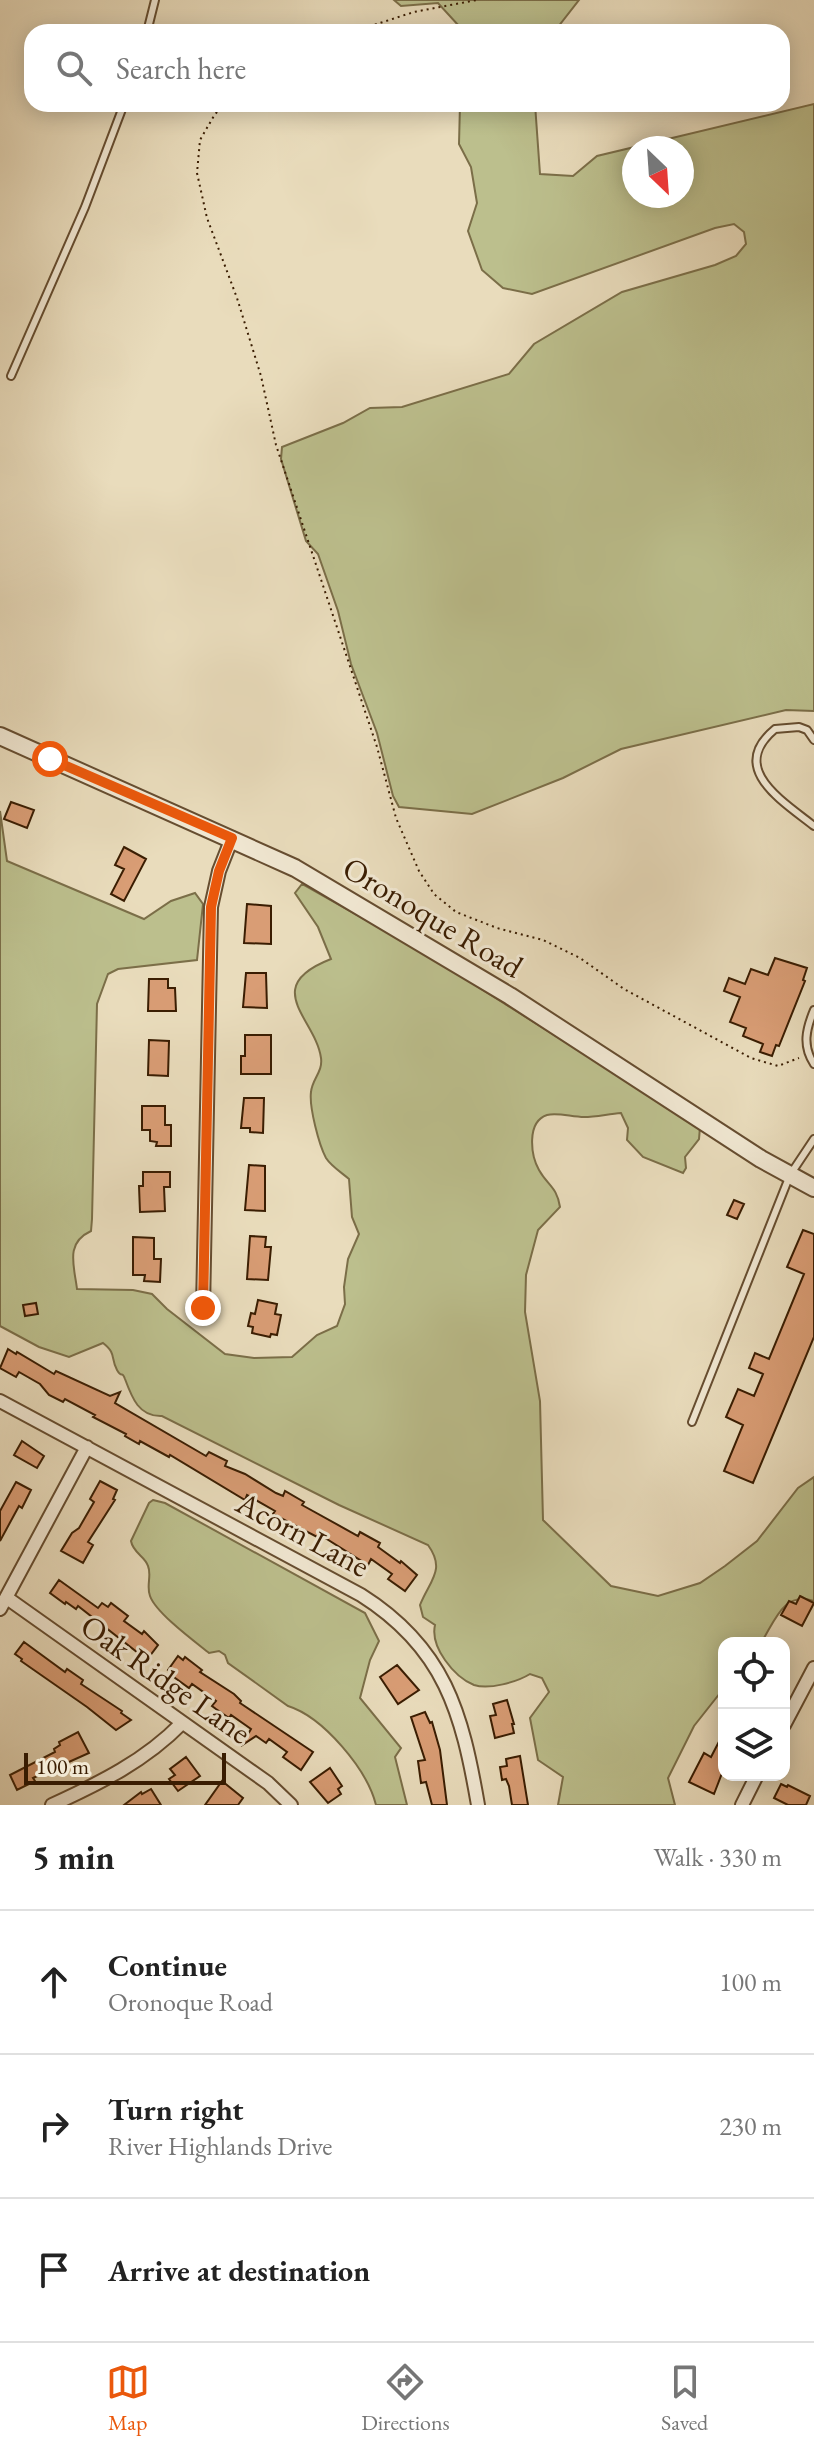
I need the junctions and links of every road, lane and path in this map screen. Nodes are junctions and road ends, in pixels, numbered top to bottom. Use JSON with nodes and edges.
{"nodes":[{"id":1,"x":155,"y":0,"type":"edge"},
{"id":2,"x":477,"y":0,"type":"edge"},
{"id":3,"x":149,"y":24,"type":"edge"},
{"id":4,"x":377,"y":24,"type":"edge"},
{"id":5,"x":121,"y":112,"type":"edge"},
{"id":6,"x":217,"y":112,"type":"edge"},
{"id":7,"x":11,"y":376,"type":"dead end"},
{"id":8,"x":0,"y":736,"type":"edge"},
{"id":9,"x":814,"y":740,"type":"edge"},
{"id":10,"x":814,"y":826,"type":"edge"},
{"id":11,"x":232,"y":838,"type":"junction"},
{"id":12,"x":814,"y":1010,"type":"edge"},
{"id":13,"x":808,"y":1055,"type":"junction"},
{"id":14,"x":814,"y":1064,"type":"edge"},
{"id":15,"x":814,"y":1139,"type":"edge"},
{"id":16,"x":790,"y":1175,"type":"junction"},
{"id":17,"x":814,"y":1188,"type":"edge"},
{"id":18,"x":203,"y":1308,"type":"dead end"},
{"id":19,"x":0,"y":1401,"type":"edge"},
{"id":20,"x":692,"y":1422,"type":"dead end"},
{"id":21,"x":87,"y":1447,"type":"junction"},
{"id":22,"x":4,"y":1604,"type":"edge"},
{"id":23,"x":814,"y":1668,"type":"edge"},
{"id":24,"x":790,"y":1714,"type":"edge"},
{"id":25,"x":182,"y":1723,"type":"junction"},
{"id":26,"x":754,"y":1781,"type":"edge"},
{"id":27,"x":52,"y":1805,"type":"edge"},
{"id":28,"x":291,"y":1805,"type":"edge"},
{"id":29,"x":478,"y":1805,"type":"edge"},
{"id":30,"x":742,"y":1805,"type":"edge"}],
"edges":[{"from":1,"to":3,"type":"lane"},
{"from":2,"to":4,"type":"path"},
{"from":5,"to":7,"type":"lane"},
{"from":6,"to":13,"type":"path"},
{"from":8,"to":11,"type":"street","name":"Oronoque Road"},
{"from":9,"to":10,"type":"lane"},
{"from":11,"to":16,"type":"street","name":"Oronoque Road"},
{"from":11,"to":18,"type":"street"},
{"from":12,"to":13,"type":"lane"},
{"from":13,"to":14,"type":"lane"},
{"from":15,"to":16,"type":"lane"},
{"from":16,"to":17,"type":"street","name":"Oronoque Road"},
{"from":16,"to":20,"type":"lane"},
{"from":19,"to":21,"type":"street","name":"Acorn Lane"},
{"from":21,"to":22,"type":"street"},
{"from":21,"to":29,"type":"street","name":"Acorn Lane"},
{"from":22,"to":25,"type":"street","name":"Oak Ridge Lane"},
{"from":23,"to":24,"type":"street"},
{"from":25,"to":27,"type":"street"},
{"from":25,"to":28,"type":"street","name":"Oak Ridge Lane"},
{"from":26,"to":30,"type":"street"}]}
